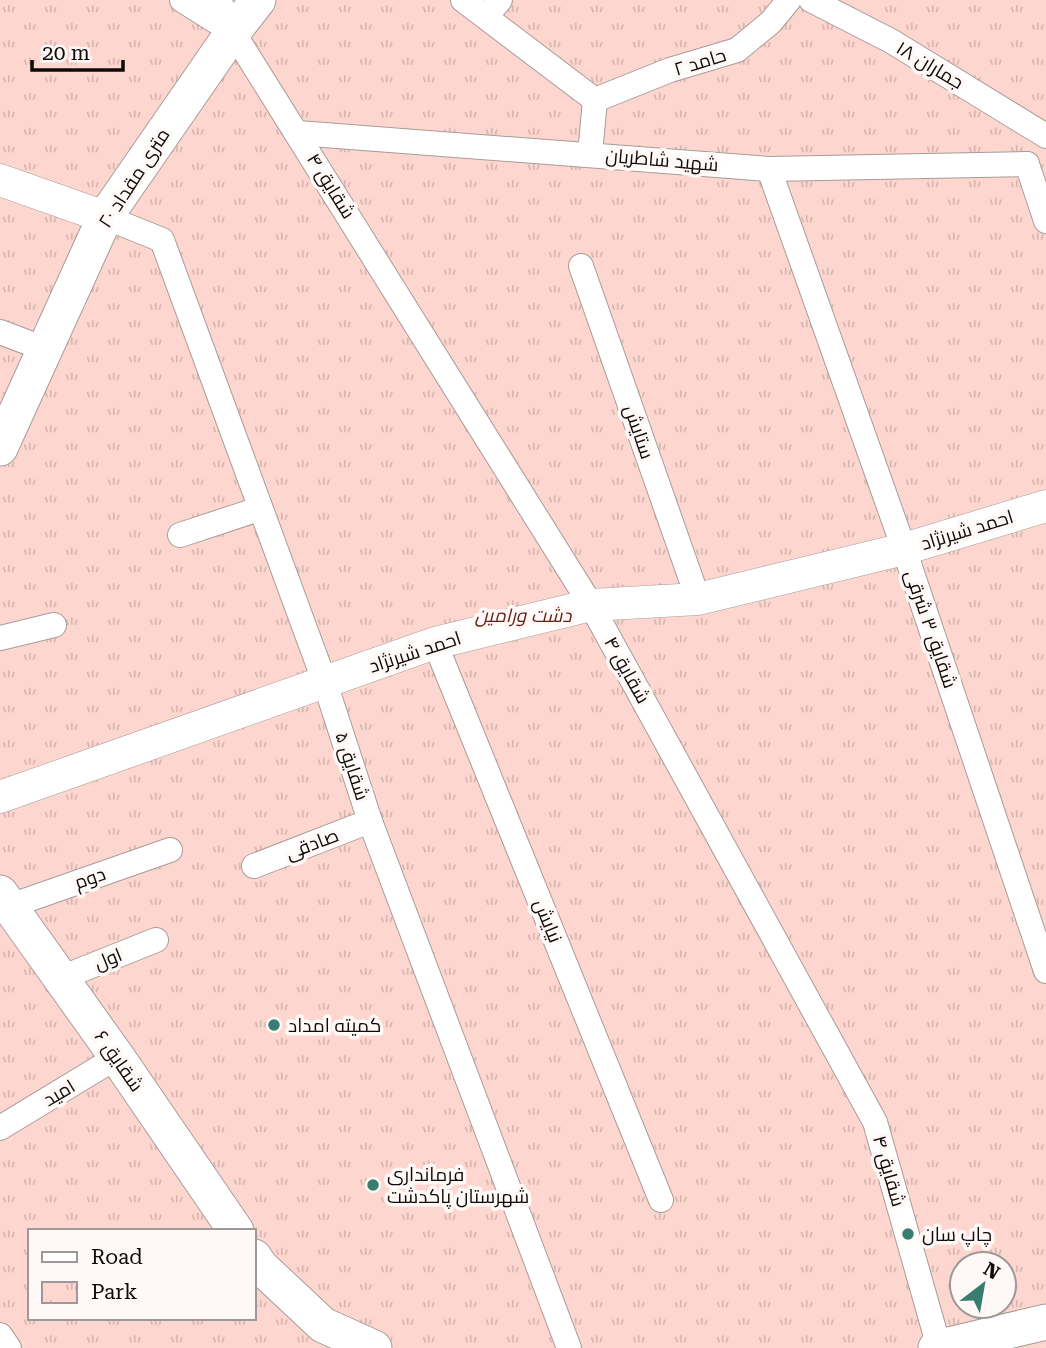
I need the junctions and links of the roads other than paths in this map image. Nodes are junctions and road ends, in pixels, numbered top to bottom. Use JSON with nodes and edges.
{"nodes":[{"id":1,"x":182,"y":0,"type":"edge"},
{"id":2,"x":212,"y":0,"type":"edge"},
{"id":3,"x":258,"y":0,"type":"edge"},
{"id":4,"x":464,"y":0,"type":"edge"},
{"id":5,"x":789,"y":0,"type":"edge"},
{"id":6,"x":811,"y":0,"type":"edge"},
{"id":7,"x":493,"y":8,"type":"edge"},
{"id":8,"x":233,"y":32,"type":"junction"},
{"id":9,"x":595,"y":100,"type":"junction"},
{"id":10,"x":298,"y":133,"type":"junction"},
{"id":11,"x":1045,"y":136,"type":"edge"},
{"id":12,"x":590,"y":154,"type":"junction"},
{"id":13,"x":1027,"y":164,"type":"junction"},
{"id":14,"x":769,"y":169,"type":"junction"},
{"id":15,"x":0,"y":180,"type":"edge"},
{"id":16,"x":105,"y":217,"type":"junction"},
{"id":17,"x":1046,"y":221,"type":"edge"},
{"id":18,"x":581,"y":266,"type":"dead end"},
{"id":19,"x":0,"y":332,"type":"edge"},
{"id":20,"x":45,"y":349,"type":"junction"},
{"id":21,"x":0,"y":448,"type":"edge"},
{"id":22,"x":1046,"y":506,"type":"edge"},
{"id":23,"x":259,"y":509,"type":"junction"},
{"id":24,"x":180,"y":535,"type":"dead end"},
{"id":25,"x":904,"y":549,"type":"junction"},
{"id":26,"x":698,"y":599,"type":"junction"},
{"id":27,"x":591,"y":605,"type":"junction"},
{"id":28,"x":54,"y":625,"type":"dead end"},
{"id":29,"x":0,"y":638,"type":"edge"},
{"id":30,"x":435,"y":643,"type":"junction"},
{"id":31,"x":325,"y":683,"type":"junction"},
{"id":32,"x":0,"y":797,"type":"edge"},
{"id":33,"x":370,"y":821,"type":"junction"},
{"id":34,"x":170,"y":850,"type":"dead end"},
{"id":35,"x":254,"y":866,"type":"dead end"},
{"id":36,"x":5,"y":900,"type":"edge"},
{"id":37,"x":156,"y":940,"type":"dead end"},
{"id":38,"x":1046,"y":971,"type":"edge"},
{"id":39,"x":61,"y":978,"type":"junction"},
{"id":40,"x":117,"y":1057,"type":"junction"},
{"id":41,"x":0,"y":1128,"type":"edge"},
{"id":42,"x":661,"y":1199,"type":"dead end"},
{"id":43,"x":235,"y":1229,"type":"edge"},
{"id":44,"x":256,"y":1260,"type":"edge"},
{"id":45,"x":1046,"y":1322,"type":"edge"},
{"id":46,"x":0,"y":1335,"type":"edge"},
{"id":47,"x":9,"y":1348,"type":"edge"},
{"id":48,"x":374,"y":1348,"type":"edge"},
{"id":49,"x":569,"y":1348,"type":"edge"},
{"id":50,"x":937,"y":1348,"type":"edge"}],
"edges":[{"from":1,"to":8,"type":"street"},
{"from":2,"to":8,"type":"street"},
{"from":3,"to":8,"type":"main road","name":"۲۰ متری مقداد"},
{"from":4,"to":7,"type":"street"},
{"from":5,"to":9,"type":"street","name":"حامد ۲"},
{"from":6,"to":11,"type":"street","name":"جماران ۱۸"},
{"from":7,"to":9,"type":"street"},
{"from":8,"to":10,"type":"street","name":"شقایق ۴"},
{"from":8,"to":16,"type":"main road","name":"۲۰ متری مقداد"},
{"from":9,"to":12,"type":"street"},
{"from":10,"to":12,"type":"street","name":"شهید شاطریان"},
{"from":10,"to":27,"type":"street","name":"شقایق ۴"},
{"from":11,"to":13,"type":"street"},
{"from":12,"to":14,"type":"street","name":"شهید شاطریان"},
{"from":13,"to":14,"type":"street","name":"شهید شاطریان"},
{"from":13,"to":17,"type":"street"},
{"from":14,"to":25,"type":"street","name":"شقایق ۳ شرقی"},
{"from":15,"to":16,"type":"street"},
{"from":16,"to":20,"type":"main road","name":"۲۰ متری مقداد"},
{"from":16,"to":23,"type":"street","name":"شقایق ۵"},
{"from":18,"to":26,"type":"street","name":"ستایش"},
{"from":19,"to":20,"type":"street"},
{"from":20,"to":21,"type":"main road","name":"۲۰ متری مقداد"},
{"from":22,"to":25,"type":"street","name":"احمد شیرنژاد"},
{"from":23,"to":24,"type":"street"},
{"from":23,"to":31,"type":"street","name":"شقایق ۵"},
{"from":25,"to":26,"type":"street","name":"احمد شیرنژاد"},
{"from":25,"to":38,"type":"street","name":"شقایق ۳ شرقی"},
{"from":26,"to":27,"type":"street","name":"احمد شیرنژاد"},
{"from":27,"to":30,"type":"street","name":"احمد شیرنژاد"},
{"from":27,"to":50,"type":"street","name":"شقایق ۴"},
{"from":28,"to":29,"type":"street"},
{"from":30,"to":31,"type":"street","name":"احمد شیرنژاد"},
{"from":30,"to":42,"type":"street","name":"نیایش"},
{"from":31,"to":32,"type":"street","name":"احمد شیرنژاد"},
{"from":31,"to":33,"type":"street","name":"شقایق ۵"},
{"from":33,"to":35,"type":"street","name":"صادقی"},
{"from":33,"to":49,"type":"street","name":"شقایق ۵"},
{"from":34,"to":36,"type":"street","name":"دوم"},
{"from":36,"to":39,"type":"main road","name":"شقایق ۶"},
{"from":37,"to":39,"type":"street","name":"اول"},
{"from":39,"to":40,"type":"main road","name":"شقایق ۶"},
{"from":40,"to":41,"type":"street","name":"امید"},
{"from":40,"to":43,"type":"main road","name":"شقایق ۶"},
{"from":44,"to":48,"type":"main road"},
{"from":45,"to":50,"type":"main road"},
{"from":46,"to":47,"type":"street"}]}
